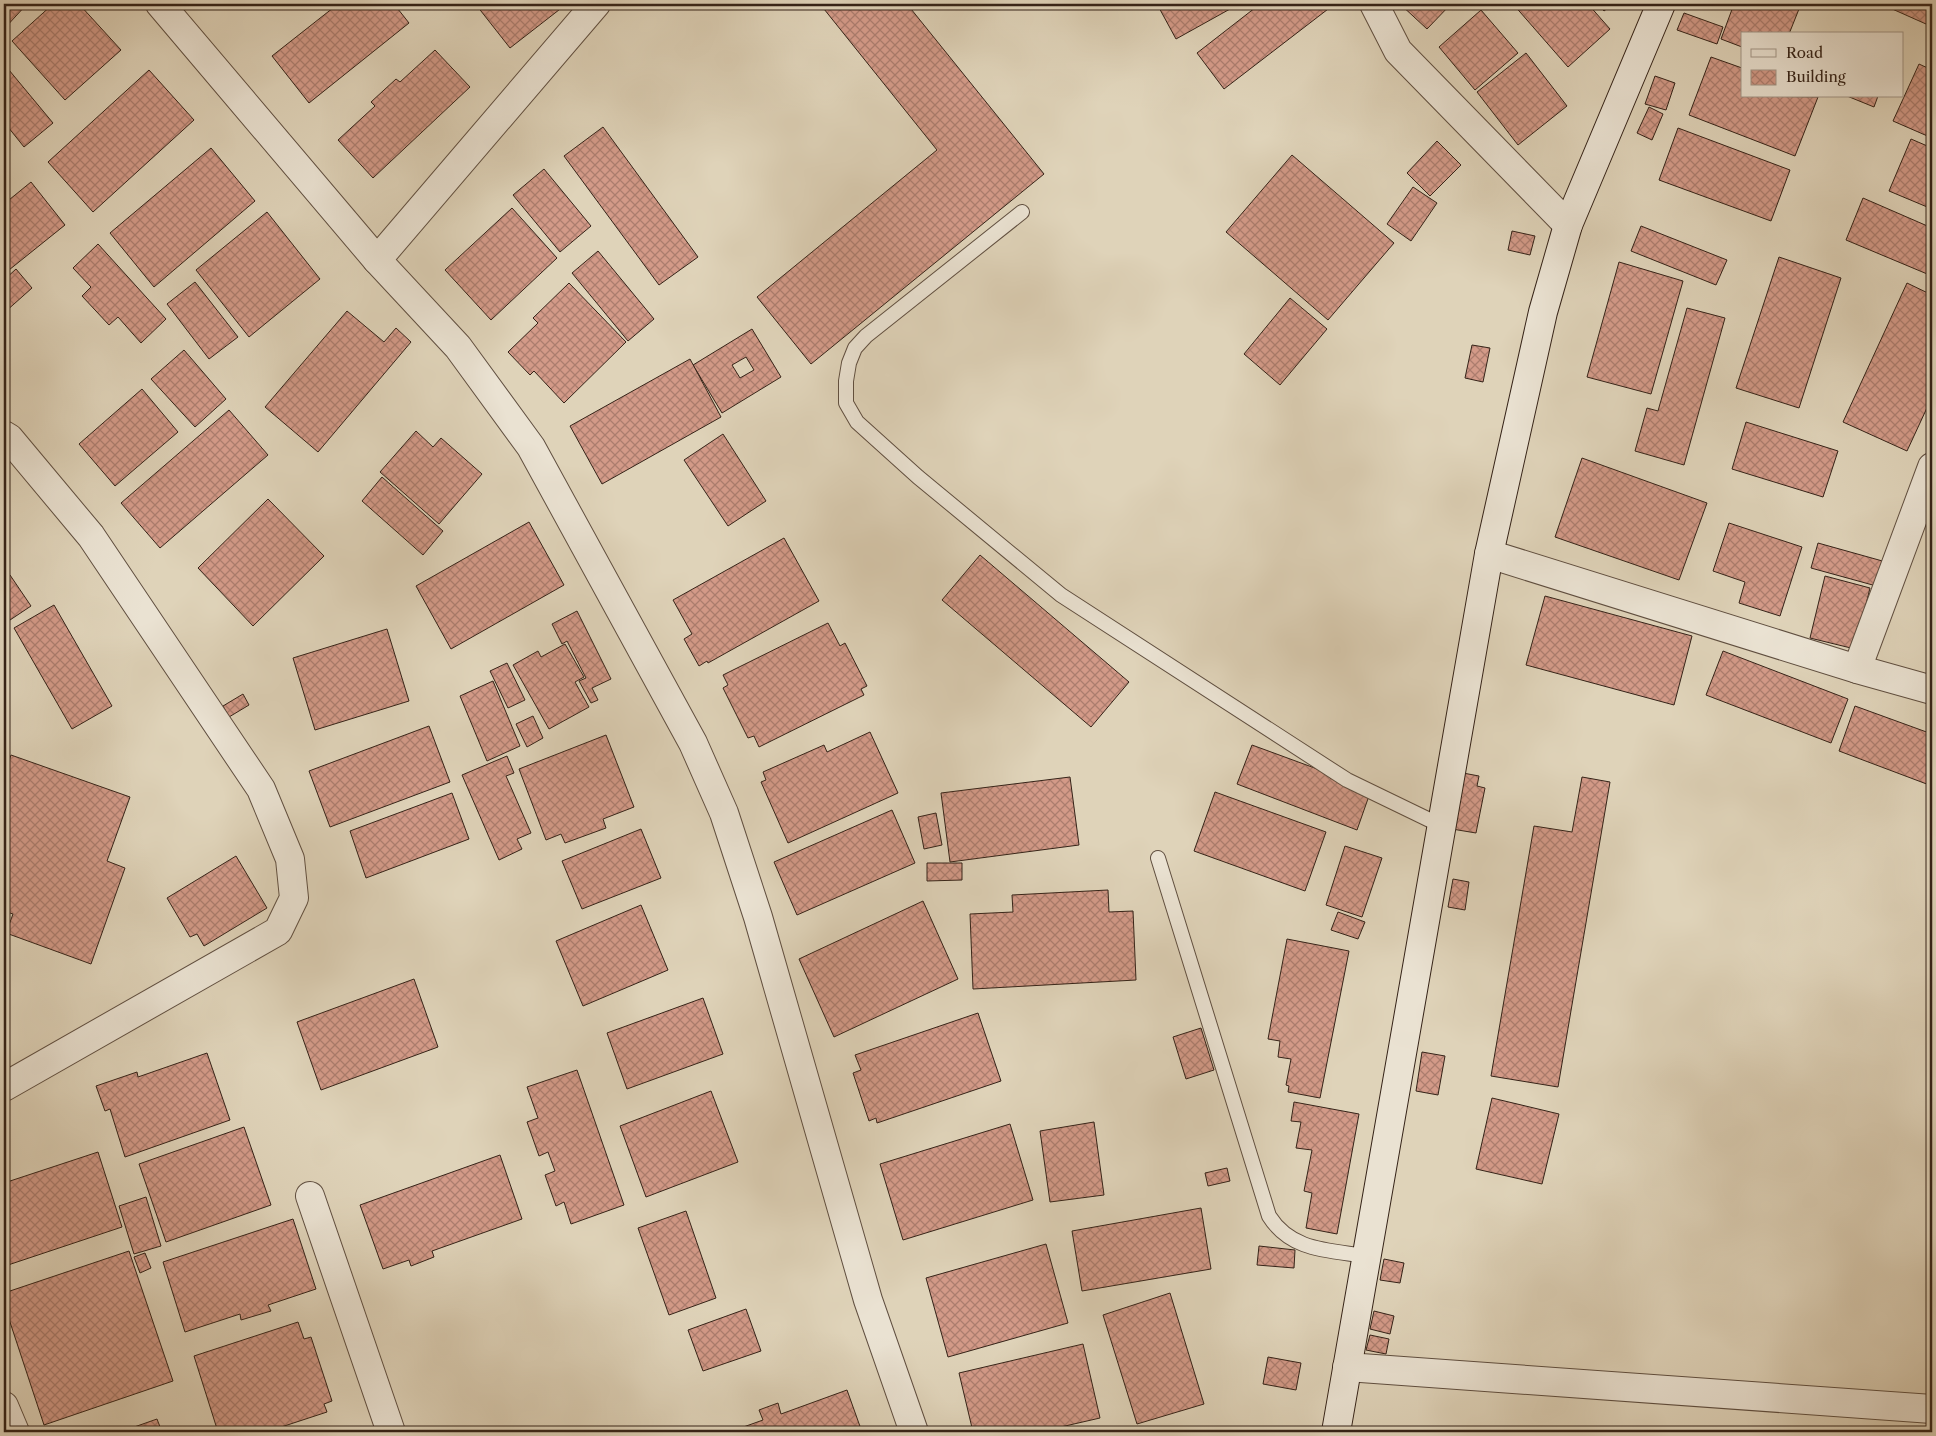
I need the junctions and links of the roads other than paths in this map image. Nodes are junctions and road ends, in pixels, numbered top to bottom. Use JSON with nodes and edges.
{"nodes":[{"id":1,"x":160,"y":4,"type":"edge"},
{"id":2,"x":596,"y":4,"type":"edge"},
{"id":3,"x":1374,"y":4,"type":"edge"},
{"id":4,"x":1661,"y":4,"type":"edge"},
{"id":5,"x":1022,"y":212,"type":"dead end"},
{"id":6,"x":1568,"y":225,"type":"junction"},
{"id":7,"x":377,"y":260,"type":"junction"},
{"id":8,"x":4,"y":435,"type":"edge"},
{"id":9,"x":1932,"y":467,"type":"edge"},
{"id":10,"x":1489,"y":554,"type":"junction"},
{"id":11,"x":1857,"y":669,"type":"junction"},
{"id":12,"x":1932,"y":690,"type":"edge"},
{"id":13,"x":1442,"y":826,"type":"junction"},
{"id":14,"x":1158,"y":858,"type":"dead end"},
{"id":15,"x":5,"y":1085,"type":"edge"},
{"id":16,"x":310,"y":1196,"type":"dead end"},
{"id":17,"x":1366,"y":1256,"type":"junction"},
{"id":18,"x":1347,"y":1367,"type":"junction"},
{"id":19,"x":4,"y":1406,"type":"edge"},
{"id":20,"x":1932,"y":1409,"type":"edge"},
{"id":21,"x":15,"y":1432,"type":"edge"},
{"id":22,"x":391,"y":1432,"type":"edge"},
{"id":23,"x":914,"y":1432,"type":"edge"},
{"id":24,"x":1336,"y":1432,"type":"edge"}],
"edges":[{"from":1,"to":7,"type":"street"},
{"from":2,"to":7,"type":"street"},
{"from":3,"to":6,"type":"street"},
{"from":4,"to":6,"type":"street"},
{"from":5,"to":13,"type":"lane"},
{"from":6,"to":10,"type":"street"},
{"from":7,"to":23,"type":"street"},
{"from":8,"to":15,"type":"street"},
{"from":9,"to":11,"type":"street"},
{"from":10,"to":11,"type":"street"},
{"from":10,"to":13,"type":"street"},
{"from":11,"to":12,"type":"street"},
{"from":13,"to":17,"type":"street"},
{"from":14,"to":17,"type":"lane"},
{"from":16,"to":22,"type":"street"},
{"from":17,"to":18,"type":"street"},
{"from":18,"to":20,"type":"street"},
{"from":18,"to":24,"type":"street"},
{"from":19,"to":21,"type":"street"}]}
